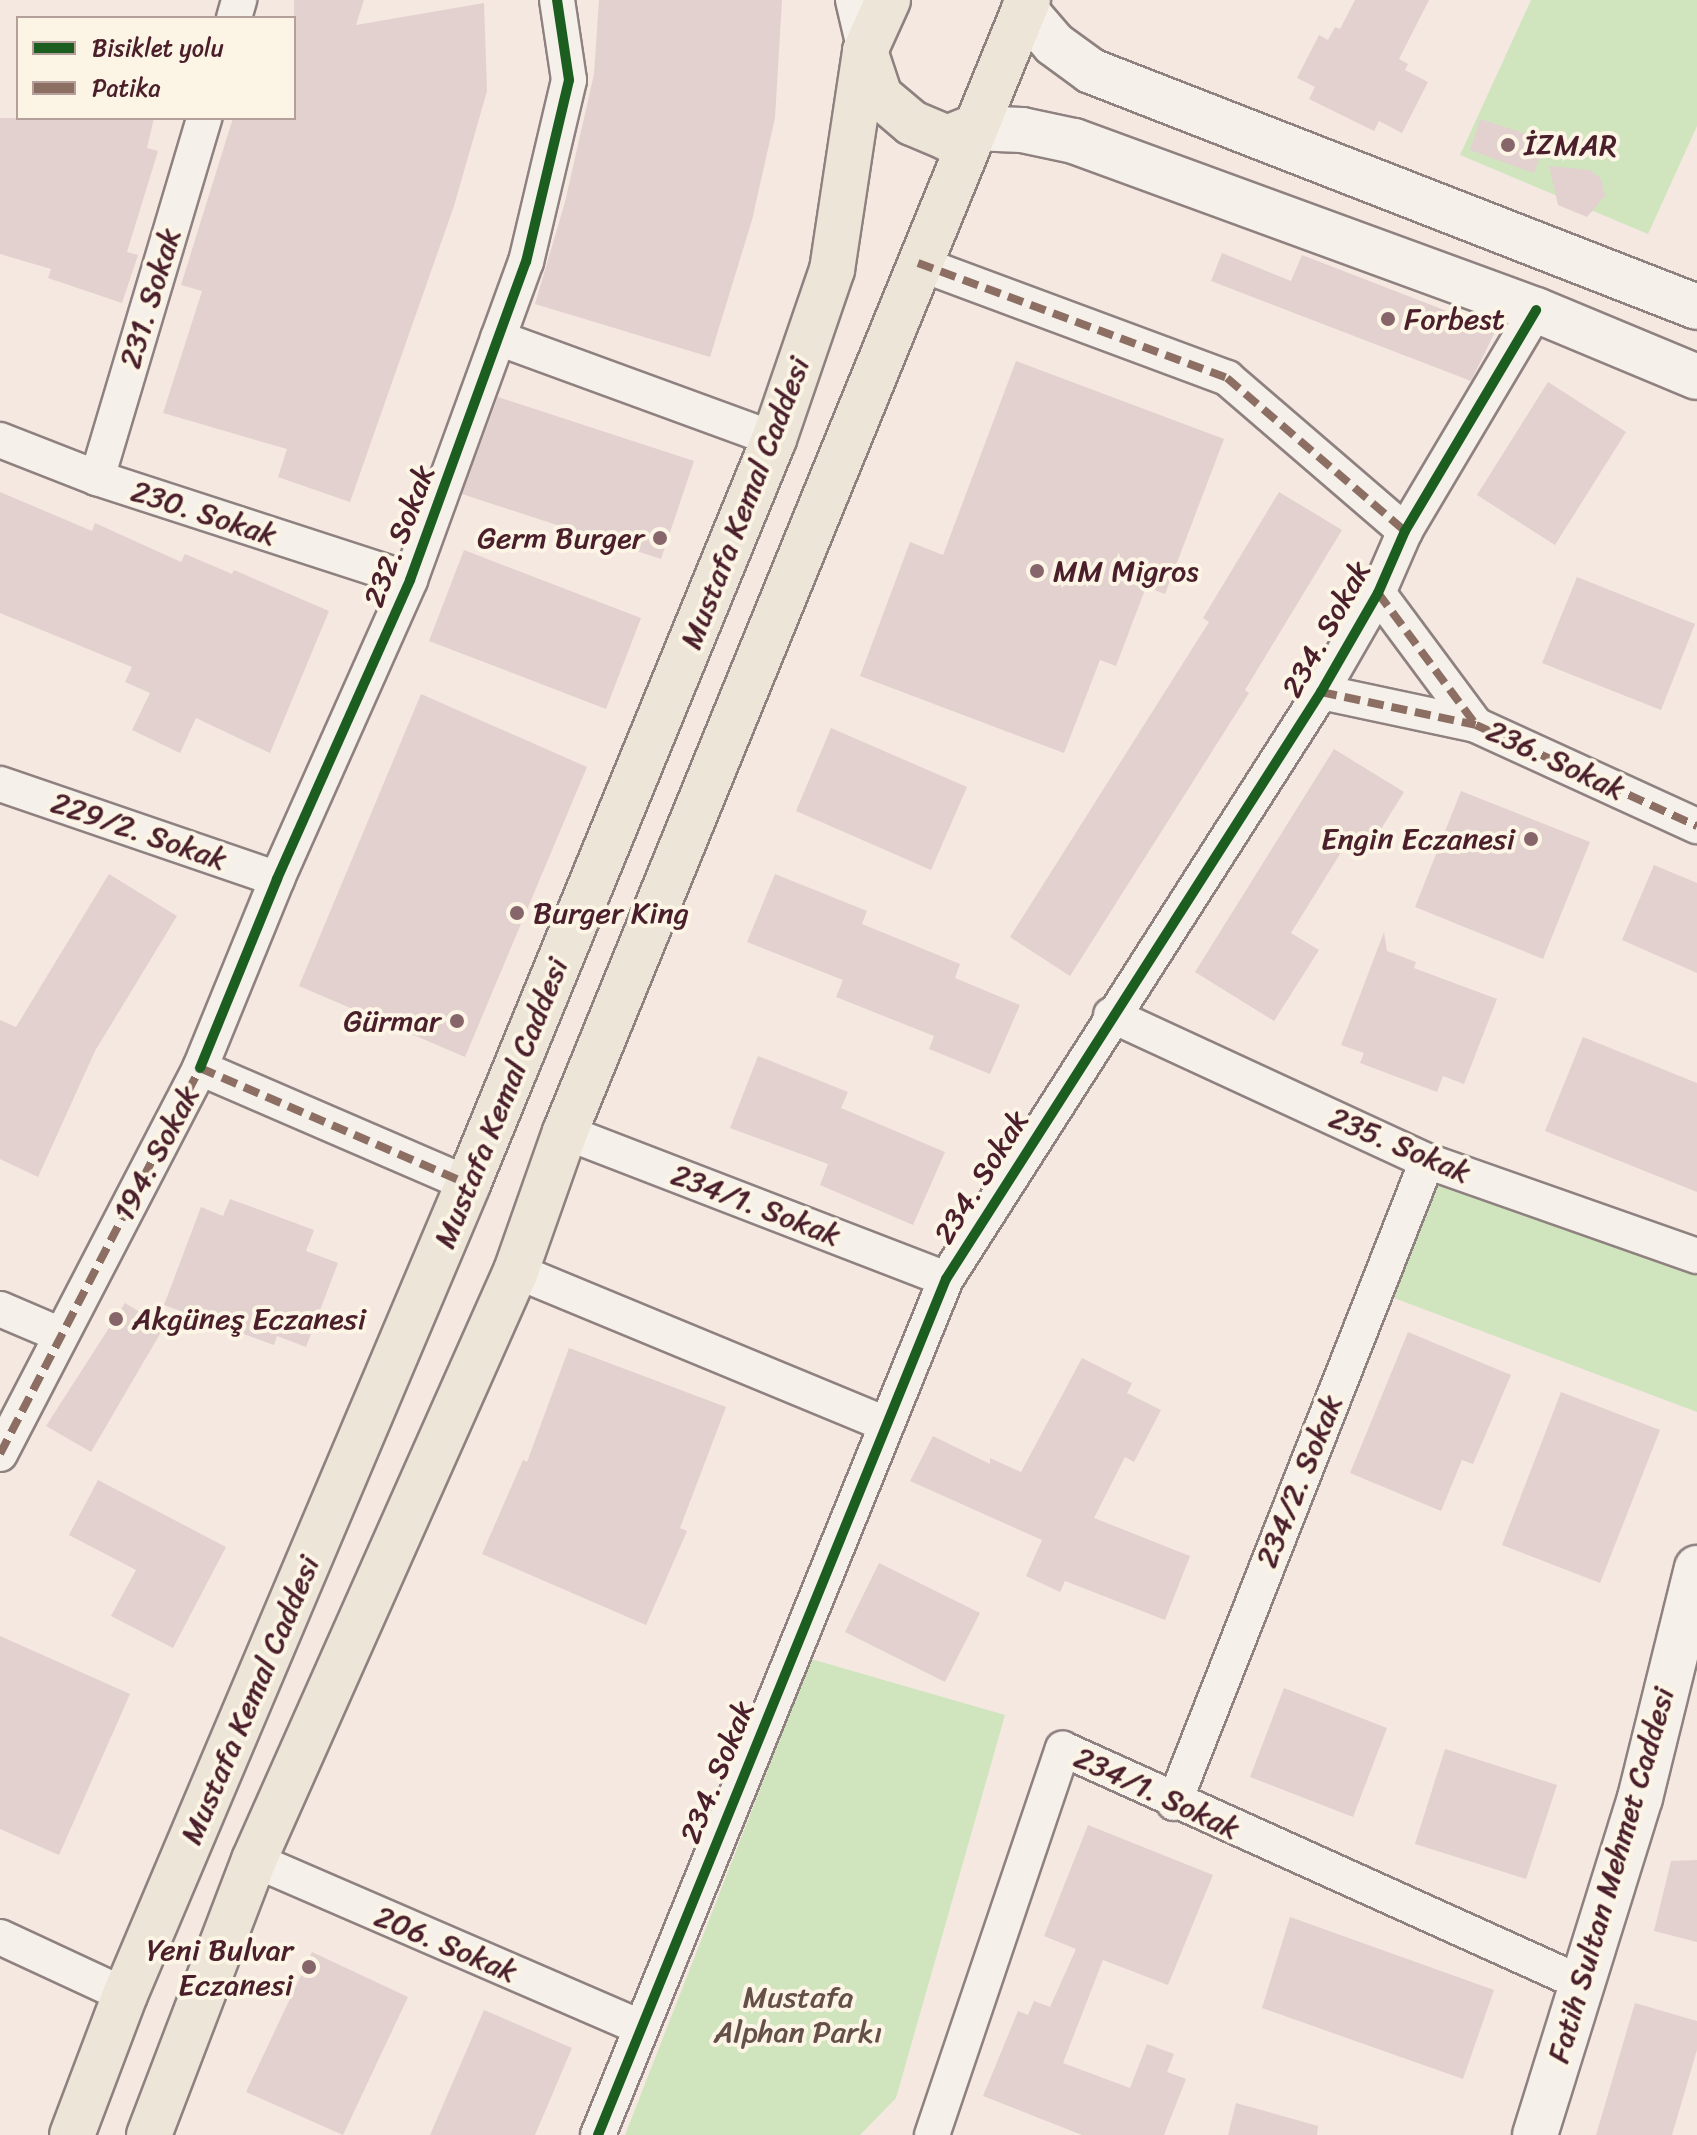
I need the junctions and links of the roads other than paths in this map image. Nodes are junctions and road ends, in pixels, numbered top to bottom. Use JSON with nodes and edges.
{"nodes":[{"id":1,"x":557,"y":0,"type":"edge"},
{"id":2,"x":853,"y":0,"type":"edge"},
{"id":3,"x":888,"y":0,"type":"edge"},
{"id":4,"x":1023,"y":3,"type":"edge"},
{"id":5,"x":865,"y":51,"type":"junction"},
{"id":6,"x":203,"y":120,"type":"edge"},
{"id":7,"x":972,"y":128,"type":"junction"},
{"id":8,"x":918,"y":263,"type":"junction"},
{"id":9,"x":1697,"y":307,"type":"edge"},
{"id":10,"x":1536,"y":310,"type":"junction"},
{"id":11,"x":498,"y":338,"type":"junction"},
{"id":12,"x":1697,"y":377,"type":"edge"},
{"id":13,"x":774,"y":439,"type":"junction"},
{"id":14,"x":0,"y":440,"type":"edge"},
{"id":15,"x":97,"y":478,"type":"junction"},
{"id":16,"x":1405,"y":531,"type":"junction"},
{"id":17,"x":410,"y":580,"type":"junction"},
{"id":18,"x":1378,"y":593,"type":"junction"},
{"id":19,"x":1321,"y":692,"type":"junction"},
{"id":20,"x":1476,"y":725,"type":"junction"},
{"id":21,"x":0,"y":784,"type":"edge"},
{"id":22,"x":1697,"y":826,"type":"edge"},
{"id":23,"x":277,"y":879,"type":"junction"},
{"id":24,"x":1111,"y":1015,"type":"junction"},
{"id":25,"x":200,"y":1068,"type":"junction"},
{"id":26,"x":565,"y":1132,"type":"junction"},
{"id":27,"x":1427,"y":1161,"type":"junction"},
{"id":28,"x":468,"y":1184,"type":"junction"},
{"id":29,"x":1697,"y":1256,"type":"edge"},
{"id":30,"x":516,"y":1271,"type":"junction"},
{"id":31,"x":946,"y":1279,"type":"junction"},
{"id":32,"x":0,"y":1309,"type":"edge"},
{"id":33,"x":61,"y":1335,"type":"junction"},
{"id":34,"x":886,"y":1424,"type":"junction"},
{"id":35,"x":0,"y":1454,"type":"edge"},
{"id":36,"x":1697,"y":1568,"type":"edge"},
{"id":37,"x":1174,"y":1803,"type":"junction"},
{"id":38,"x":254,"y":1860,"type":"junction"},
{"id":39,"x":0,"y":1937,"type":"edge"},
{"id":40,"x":1579,"y":1982,"type":"junction"},
{"id":41,"x":125,"y":1995,"type":"junction"},
{"id":42,"x":639,"y":2027,"type":"junction"},
{"id":43,"x":72,"y":2135,"type":"edge"},
{"id":44,"x":149,"y":2135,"type":"edge"},
{"id":45,"x":598,"y":2135,"type":"edge"},
{"id":46,"x":932,"y":2135,"type":"edge"},
{"id":47,"x":1535,"y":2135,"type":"edge"}],
"edges":[{"from":1,"to":11,"type":"street","name":"232. Sokak"},
{"from":2,"to":5,"type":"street"},
{"from":3,"to":5,"type":"main road","name":"Mustafa Kemal Caddesi"},
{"from":4,"to":7,"type":"main road"},
{"from":4,"to":9,"type":"main road"},
{"from":5,"to":7,"type":"main road"},
{"from":5,"to":13,"type":"main road","name":"Mustafa Kemal Caddesi"},
{"from":6,"to":15,"type":"street","name":"231. Sokak"},
{"from":7,"to":8,"type":"main road"},
{"from":7,"to":10,"type":"main road"},
{"from":8,"to":16,"type":"street"},
{"from":8,"to":26,"type":"main road"},
{"from":10,"to":12,"type":"main road"},
{"from":10,"to":16,"type":"street","name":"234. Sokak"},
{"from":11,"to":13,"type":"street"},
{"from":11,"to":17,"type":"street","name":"232. Sokak"},
{"from":13,"to":28,"type":"main road","name":"Mustafa Kemal Caddesi"},
{"from":14,"to":15,"type":"street","name":"230. Sokak"},
{"from":15,"to":17,"type":"street","name":"230. Sokak"},
{"from":16,"to":18,"type":"street","name":"234. Sokak"},
{"from":17,"to":23,"type":"street","name":"232. Sokak"},
{"from":18,"to":19,"type":"street","name":"234. Sokak"},
{"from":18,"to":20,"type":"street","name":"236. Sokak"},
{"from":19,"to":20,"type":"street"},
{"from":19,"to":24,"type":"street","name":"234. Sokak"},
{"from":20,"to":22,"type":"street","name":"236. Sokak"},
{"from":21,"to":23,"type":"street","name":"229/2. Sokak"},
{"from":23,"to":25,"type":"street","name":"232. Sokak"},
{"from":24,"to":27,"type":"street","name":"235. Sokak"},
{"from":24,"to":31,"type":"street","name":"234. Sokak"},
{"from":25,"to":28,"type":"street","name":"194. Sokak"},
{"from":25,"to":33,"type":"street","name":"194. Sokak"},
{"from":26,"to":30,"type":"main road"},
{"from":26,"to":31,"type":"street","name":"234/1. Sokak"},
{"from":27,"to":29,"type":"street","name":"235. Sokak"},
{"from":27,"to":37,"type":"street","name":"234/2. Sokak"},
{"from":28,"to":41,"type":"main road","name":"Mustafa Kemal Caddesi"},
{"from":30,"to":34,"type":"street"},
{"from":30,"to":38,"type":"main road"},
{"from":31,"to":34,"type":"street","name":"234. Sokak"},
{"from":32,"to":33,"type":"street"},
{"from":33,"to":35,"type":"street","name":"194. Sokak"},
{"from":34,"to":42,"type":"street","name":"234. Sokak"},
{"from":36,"to":40,"type":"main road","name":"Fatih Sultan Mehmet Caddesi"},
{"from":37,"to":40,"type":"street","name":"234/1. Sokak"},
{"from":37,"to":46,"type":"street","name":"234/1. Sokak"},
{"from":38,"to":42,"type":"street","name":"206. Sokak"},
{"from":38,"to":44,"type":"main road"},
{"from":39,"to":41,"type":"street"},
{"from":40,"to":47,"type":"main road","name":"Fatih Sultan Mehmet Caddesi"},
{"from":41,"to":43,"type":"main road","name":"Mustafa Kemal Caddesi"},
{"from":42,"to":45,"type":"street","name":"234. Sokak"}]}
